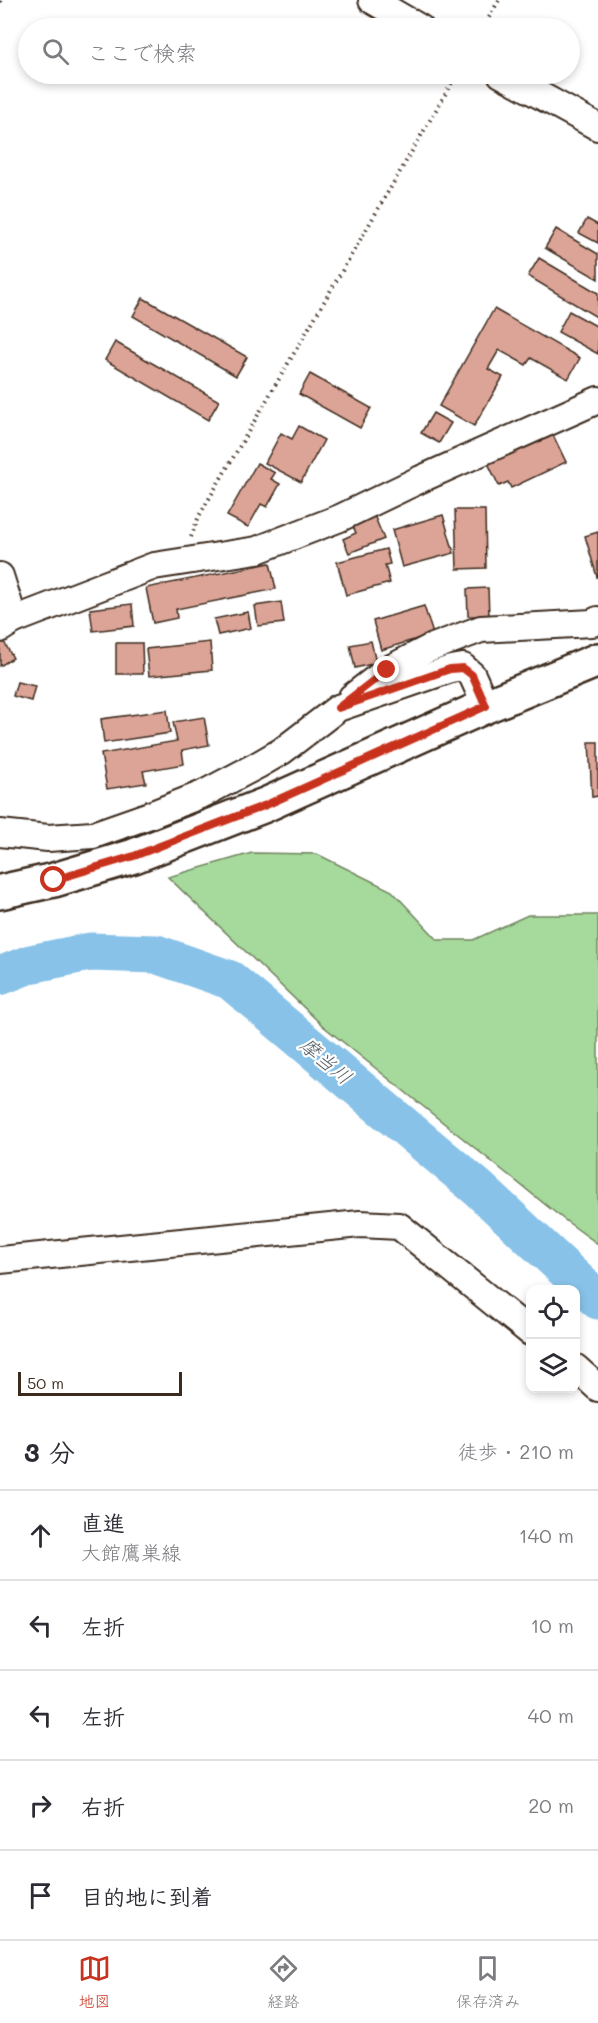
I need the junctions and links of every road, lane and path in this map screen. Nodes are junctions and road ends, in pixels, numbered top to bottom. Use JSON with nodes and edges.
{"nodes":[{"id":1,"x":372,"y":0,"type":"edge"},
{"id":2,"x":499,"y":0,"type":"edge"},
{"id":3,"x":403,"y":18,"type":"edge"},
{"id":4,"x":489,"y":18,"type":"edge"},
{"id":5,"x":451,"y":84,"type":"edge"},
{"id":6,"x":519,"y":84,"type":"edge"},
{"id":7,"x":598,"y":127,"type":"edge"},
{"id":8,"x":598,"y":400,"type":"edge"},
{"id":9,"x":180,"y":562,"type":"junction"},
{"id":10,"x":0,"y":576,"type":"edge"},
{"id":11,"x":598,"y":620,"type":"edge"},
{"id":12,"x":7,"y":625,"type":"edge"},
{"id":13,"x":598,"y":660,"type":"edge"},
{"id":14,"x":486,"y":706,"type":"junction"},
{"id":15,"x":338,"y":708,"type":"junction"},
{"id":16,"x":0,"y":833,"type":"edge"},
{"id":17,"x":0,"y":892,"type":"edge"},
{"id":18,"x":0,"y":1260,"type":"edge"},
{"id":19,"x":526,"y":1328,"type":"edge"},
{"id":20,"x":580,"y":1372,"type":"edge"},
{"id":21,"x":598,"y":1388,"type":"edge"}],
"edges":[{"from":1,"to":3,"type":"street"},
{"from":2,"to":4,"type":"path"},
{"from":5,"to":9,"type":"path"},
{"from":6,"to":7,"type":"street"},
{"from":8,"to":9,"type":"street"},
{"from":9,"to":12,"type":"street"},
{"from":10,"to":12,"type":"street"},
{"from":11,"to":15,"type":"street"},
{"from":13,"to":14,"type":"main road"},
{"from":14,"to":15,"type":"street"},
{"from":14,"to":17,"type":"main road"},
{"from":15,"to":16,"type":"street"},
{"from":18,"to":19,"type":"street"},
{"from":20,"to":21,"type":"street"}]}
